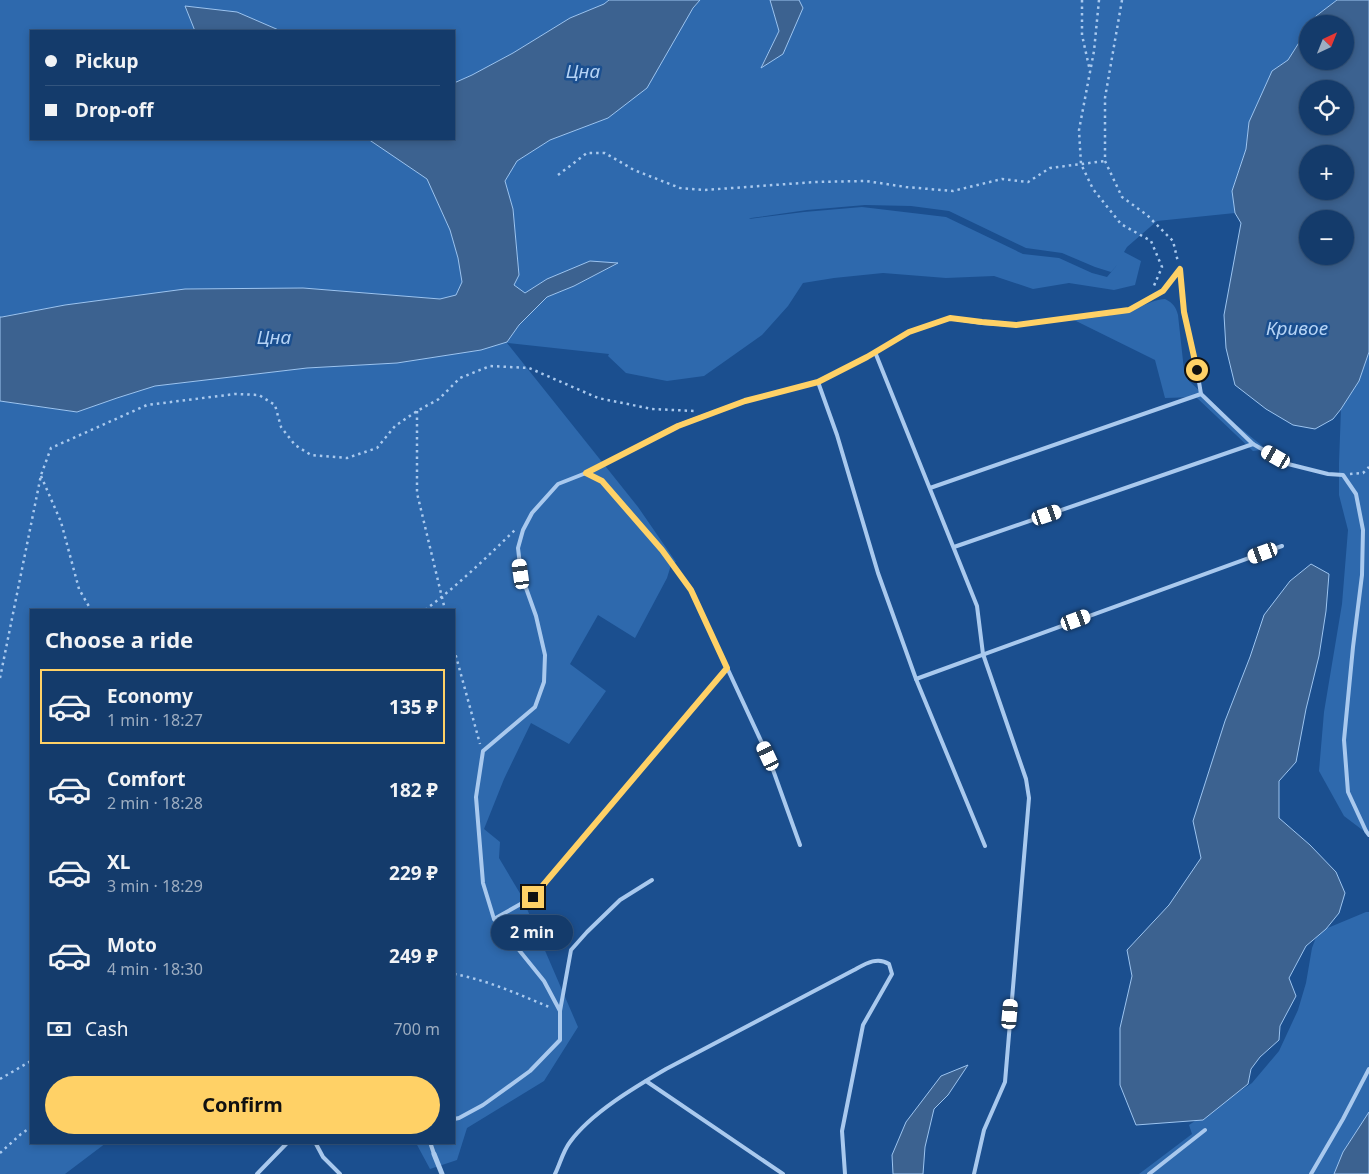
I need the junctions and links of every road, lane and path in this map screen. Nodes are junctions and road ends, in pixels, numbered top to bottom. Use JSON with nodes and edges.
{"nodes":[{"id":1,"x":1082,"y":0,"type":"edge"},
{"id":2,"x":1100,"y":0,"type":"edge"},
{"id":3,"x":1122,"y":0,"type":"edge"},
{"id":4,"x":1090,"y":72,"type":"junction"},
{"id":5,"x":1105,"y":161,"type":"junction"},
{"id":6,"x":1081,"y":164,"type":"junction"},
{"id":7,"x":558,"y":175,"type":"dead end"},
{"id":8,"x":1180,"y":269,"type":"junction"},
{"id":9,"x":1149,"y":299,"type":"junction"},
{"id":10,"x":875,"y":352,"type":"junction"},
{"id":11,"x":818,"y":382,"type":"junction"},
{"id":12,"x":1201,"y":394,"type":"junction"},
{"id":13,"x":417,"y":411,"type":"junction"},
{"id":14,"x":697,"y":411,"type":"dead end"},
{"id":15,"x":1253,"y":444,"type":"junction"},
{"id":16,"x":1369,"y":467,"type":"edge"},
{"id":17,"x":586,"y":473,"type":"junction"},
{"id":18,"x":41,"y":474,"type":"junction"},
{"id":19,"x":1343,"y":474,"type":"junction"},
{"id":20,"x":930,"y":488,"type":"junction"},
{"id":21,"x":519,"y":526,"type":"dead end"},
{"id":22,"x":1282,"y":546,"type":"dead end"},
{"id":23,"x":954,"y":547,"type":"junction"},
{"id":24,"x":442,"y":597,"type":"junction"},
{"id":25,"x":90,"y":609,"type":"edge"},
{"id":26,"x":426,"y":609,"type":"edge"},
{"id":27,"x":445,"y":609,"type":"edge"},
{"id":28,"x":455,"y":653,"type":"edge"},
{"id":29,"x":983,"y":654,"type":"junction"},
{"id":30,"x":727,"y":668,"type":"junction"},
{"id":31,"x":0,"y":678,"type":"edge"},
{"id":32,"x":916,"y":679,"type":"junction"},
{"id":33,"x":483,"y":751,"type":"junction"},
{"id":34,"x":1369,"y":835,"type":"edge"},
{"id":35,"x":800,"y":845,"type":"dead end"},
{"id":36,"x":985,"y":846,"type":"dead end"},
{"id":37,"x":652,"y":880,"type":"dead end"},
{"id":38,"x":494,"y":919,"type":"junction"},
{"id":39,"x":455,"y":974,"type":"edge"},
{"id":40,"x":560,"y":1011,"type":"junction"},
{"id":41,"x":30,"y":1062,"type":"edge"},
{"id":42,"x":1369,"y":1069,"type":"edge"},
{"id":43,"x":0,"y":1079,"type":"edge"},
{"id":44,"x":646,"y":1081,"type":"junction"},
{"id":45,"x":455,"y":1119,"type":"edge"},
{"id":46,"x":30,"y":1128,"type":"edge"},
{"id":47,"x":1205,"y":1130,"type":"dead end"},
{"id":48,"x":286,"y":1144,"type":"edge"},
{"id":49,"x":316,"y":1144,"type":"edge"},
{"id":50,"x":431,"y":1144,"type":"edge"},
{"id":51,"x":0,"y":1153,"type":"edge"},
{"id":52,"x":434,"y":1154,"type":"joint"},
{"id":53,"x":257,"y":1174,"type":"edge"},
{"id":54,"x":340,"y":1174,"type":"edge"},
{"id":55,"x":442,"y":1174,"type":"edge"},
{"id":56,"x":555,"y":1174,"type":"edge"},
{"id":57,"x":783,"y":1174,"type":"edge"},
{"id":58,"x":845,"y":1174,"type":"edge"},
{"id":59,"x":974,"y":1174,"type":"edge"},
{"id":60,"x":1149,"y":1174,"type":"edge"},
{"id":61,"x":1311,"y":1174,"type":"edge"}],
"edges":[{"from":1,"to":4,"type":"path"},
{"from":2,"to":4,"type":"path"},
{"from":3,"to":5,"type":"path"},
{"from":4,"to":6,"type":"path"},
{"from":5,"to":6,"type":"path"},
{"from":5,"to":8,"type":"path"},
{"from":6,"to":7,"type":"path"},
{"from":6,"to":9,"type":"path"},
{"from":8,"to":9,"type":"lane"},
{"from":8,"to":12,"type":"lane"},
{"from":9,"to":10,"type":"lane"},
{"from":10,"to":11,"type":"lane"},
{"from":10,"to":20,"type":"lane"},
{"from":11,"to":17,"type":"lane"},
{"from":11,"to":32,"type":"lane"},
{"from":12,"to":15,"type":"lane"},
{"from":12,"to":20,"type":"lane"},
{"from":13,"to":14,"type":"path"},
{"from":13,"to":18,"type":"path"},
{"from":13,"to":24,"type":"path"},
{"from":15,"to":19,"type":"lane"},
{"from":15,"to":23,"type":"lane"},
{"from":16,"to":19,"type":"path"},
{"from":17,"to":30,"type":"lane"},
{"from":17,"to":33,"type":"lane"},
{"from":18,"to":25,"type":"path"},
{"from":18,"to":31,"type":"path"},
{"from":19,"to":34,"type":"lane"},
{"from":20,"to":23,"type":"lane"},
{"from":21,"to":24,"type":"path"},
{"from":22,"to":29,"type":"lane"},
{"from":23,"to":29,"type":"lane"},
{"from":24,"to":26,"type":"path"},
{"from":24,"to":27,"type":"path"},
{"from":28,"to":33,"type":"path"},
{"from":29,"to":32,"type":"lane"},
{"from":29,"to":59,"type":"lane"},
{"from":30,"to":35,"type":"lane"},
{"from":30,"to":38,"type":"lane"},
{"from":32,"to":36,"type":"lane"},
{"from":33,"to":38,"type":"lane"},
{"from":37,"to":40,"type":"lane"},
{"from":38,"to":40,"type":"lane"},
{"from":39,"to":40,"type":"path"},
{"from":40,"to":45,"type":"lane"},
{"from":41,"to":43,"type":"path"},
{"from":42,"to":61,"type":"lane"},
{"from":44,"to":56,"type":"lane"},
{"from":44,"to":57,"type":"lane"},
{"from":44,"to":58,"type":"lane"},
{"from":46,"to":51,"type":"path"},
{"from":47,"to":60,"type":"lane"},
{"from":48,"to":53,"type":"lane"},
{"from":49,"to":54,"type":"lane"},
{"from":50,"to":52,"type":"lane"},
{"from":52,"to":55,"type":"street"}]}
